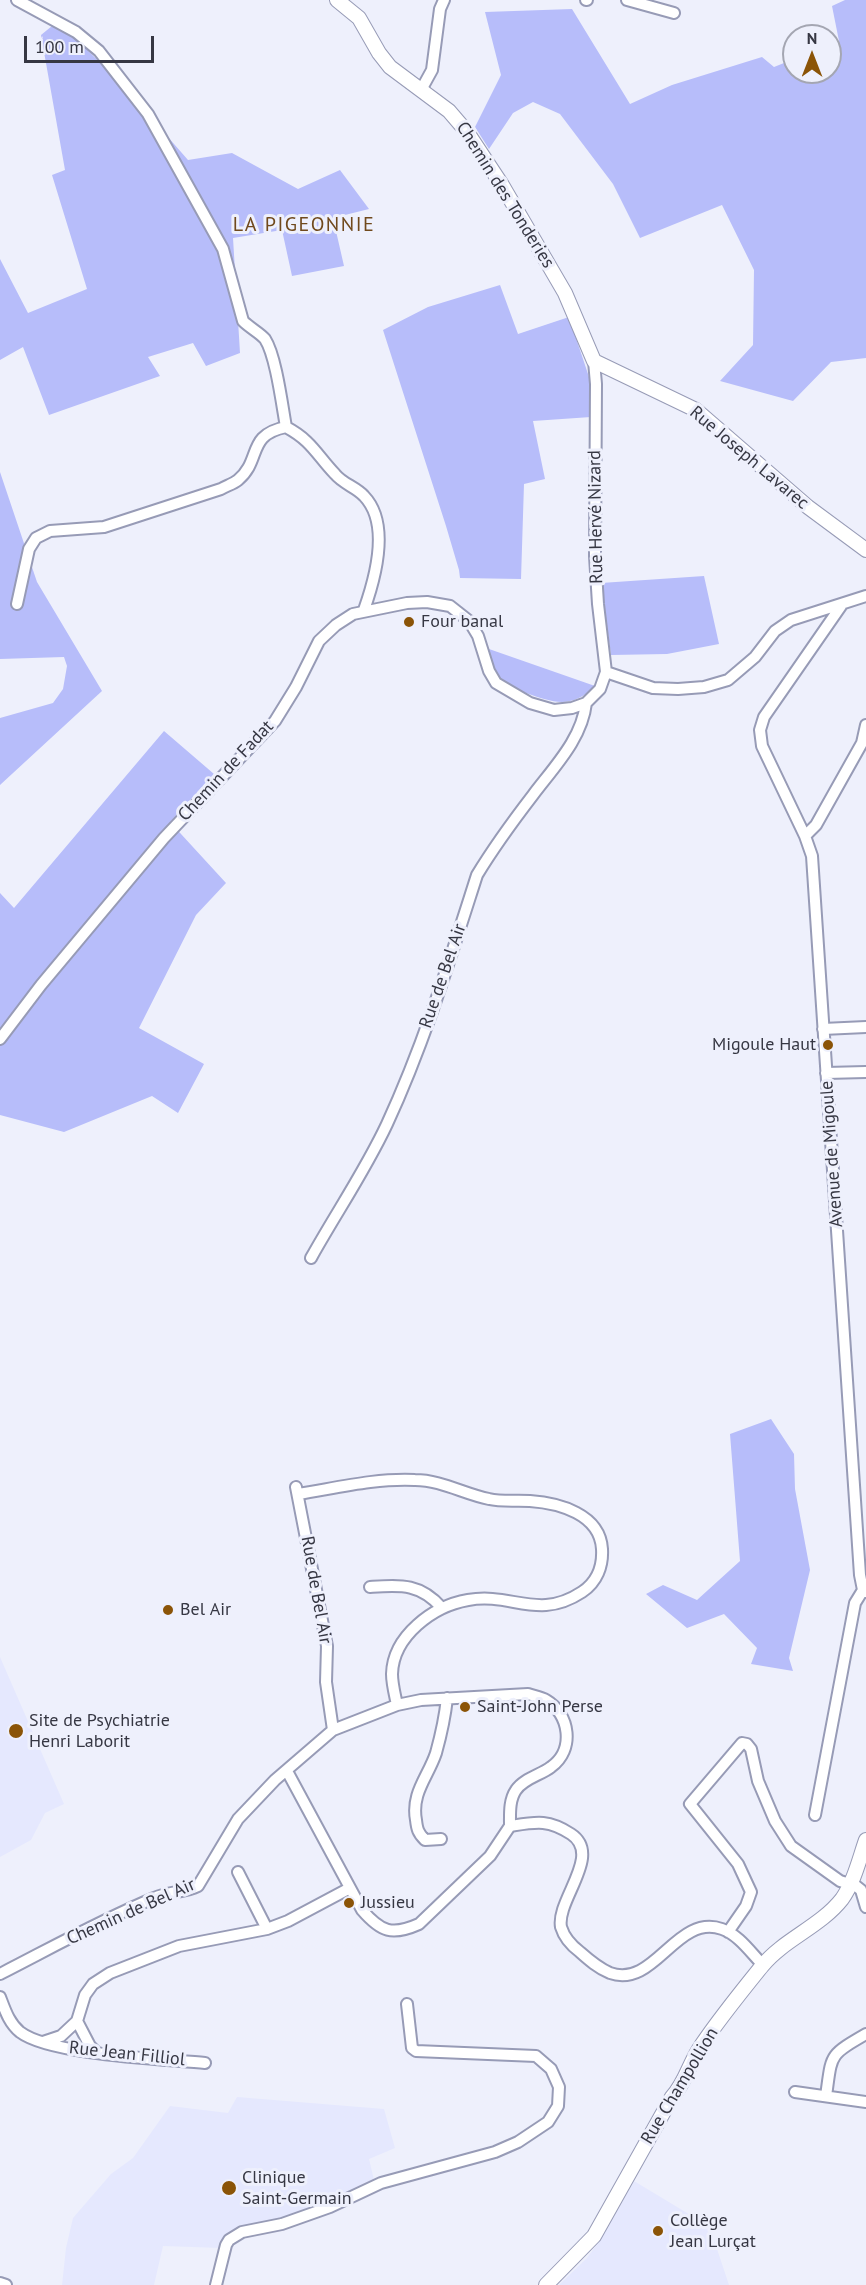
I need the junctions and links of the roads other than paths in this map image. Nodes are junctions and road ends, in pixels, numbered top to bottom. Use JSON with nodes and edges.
{"nodes":[{"id":1,"x":17,"y":0,"type":"edge"},
{"id":2,"x":337,"y":0,"type":"edge"},
{"id":3,"x":444,"y":0,"type":"edge"},
{"id":4,"x":627,"y":0,"type":"edge"},
{"id":5,"x":674,"y":13,"type":"dead end"},
{"id":6,"x":421,"y":90,"type":"junction"},
{"id":7,"x":594,"y":361,"type":"junction"},
{"id":8,"x":286,"y":427,"type":"junction"},
{"id":9,"x":866,"y":550,"type":"edge"},
{"id":10,"x":866,"y":596,"type":"edge"},
{"id":11,"x":17,"y":604,"type":"dead end"},
{"id":12,"x":841,"y":606,"type":"junction"},
{"id":13,"x":364,"y":610,"type":"junction"},
{"id":14,"x":803,"y":616,"type":"junction"},
{"id":15,"x":824,"y":628,"type":"junction"},
{"id":16,"x":606,"y":672,"type":"junction"},
{"id":17,"x":586,"y":703,"type":"junction"},
{"id":18,"x":866,"y":725,"type":"edge"},
{"id":19,"x":805,"y":836,"type":"junction"},
{"id":20,"x":866,"y":1027,"type":"edge"},
{"id":21,"x":823,"y":1029,"type":"junction"},
{"id":22,"x":0,"y":1039,"type":"edge"},
{"id":23,"x":866,"y":1072,"type":"edge"},
{"id":24,"x":826,"y":1073,"type":"junction"},
{"id":25,"x":311,"y":1258,"type":"dead end"},
{"id":26,"x":370,"y":1587,"type":"dead end"},
{"id":27,"x":864,"y":1591,"type":"edge"},
{"id":28,"x":442,"y":1608,"type":"junction"},
{"id":29,"x":447,"y":1698,"type":"junction"},
{"id":30,"x":397,"y":1705,"type":"junction"},
{"id":31,"x":333,"y":1730,"type":"junction"},
{"id":32,"x":287,"y":1771,"type":"junction"},
{"id":33,"x":815,"y":1815,"type":"dead end"},
{"id":34,"x":510,"y":1826,"type":"junction"},
{"id":35,"x":441,"y":1839,"type":"dead end"},
{"id":36,"x":866,"y":1840,"type":"edge"},
{"id":37,"x":238,"y":1872,"type":"dead end"},
{"id":38,"x":850,"y":1885,"type":"junction"},
{"id":39,"x":350,"y":1888,"type":"junction"},
{"id":40,"x":866,"y":1907,"type":"edge"},
{"id":41,"x":267,"y":1929,"type":"junction"},
{"id":42,"x":728,"y":1932,"type":"junction"},
{"id":43,"x":763,"y":1965,"type":"junction"},
{"id":44,"x":0,"y":1974,"type":"edge"},
{"id":45,"x":0,"y":1997,"type":"edge"},
{"id":46,"x":407,"y":2004,"type":"dead end"},
{"id":47,"x":77,"y":2021,"type":"junction"},
{"id":48,"x":866,"y":2034,"type":"edge"},
{"id":49,"x":43,"y":2042,"type":"junction"},
{"id":50,"x":96,"y":2052,"type":"junction"},
{"id":51,"x":205,"y":2063,"type":"dead end"},
{"id":52,"x":795,"y":2092,"type":"dead end"},
{"id":53,"x":826,"y":2096,"type":"junction"},
{"id":54,"x":866,"y":2102,"type":"edge"},
{"id":55,"x":0,"y":2283,"type":"edge"},
{"id":56,"x":6,"y":2285,"type":"edge"},
{"id":57,"x":216,"y":2285,"type":"edge"},
{"id":58,"x":546,"y":2285,"type":"edge"}],
"edges":[{"from":1,"to":8,"type":"street"},
{"from":2,"to":6,"type":"street","name":"Chemin des Tonderies"},
{"from":3,"to":6,"type":"street"},
{"from":4,"to":5,"type":"street"},
{"from":6,"to":7,"type":"street","name":"Chemin des Tonderies"},
{"from":7,"to":9,"type":"street","name":"Rue Joseph Lavarec"},
{"from":7,"to":16,"type":"street","name":"Rue Hervé Nizard"},
{"from":8,"to":11,"type":"street"},
{"from":8,"to":13,"type":"street"},
{"from":10,"to":12,"type":"street"},
{"from":12,"to":14,"type":"street"},
{"from":12,"to":15,"type":"street","name":"Avenue de Migoule"},
{"from":13,"to":17,"type":"street","name":"Chemin de Fadat"},
{"from":13,"to":22,"type":"street","name":"Chemin de Fadat"},
{"from":14,"to":15,"type":"street"},
{"from":14,"to":16,"type":"street"},
{"from":15,"to":19,"type":"street","name":"Avenue de Migoule"},
{"from":16,"to":17,"type":"street"},
{"from":17,"to":25,"type":"street","name":"Rue de Bel Air"},
{"from":18,"to":19,"type":"street"},
{"from":19,"to":21,"type":"street","name":"Avenue de Migoule"},
{"from":20,"to":21,"type":"street"},
{"from":21,"to":24,"type":"street","name":"Avenue de Migoule"},
{"from":23,"to":24,"type":"street"},
{"from":24,"to":27,"type":"street","name":"Avenue de Migoule"},
{"from":26,"to":28,"type":"street"},
{"from":27,"to":33,"type":"street"},
{"from":28,"to":30,"type":"street"},
{"from":28,"to":31,"type":"street","name":"Rue de Bel Air"},
{"from":29,"to":30,"type":"street"},
{"from":29,"to":34,"type":"street"},
{"from":29,"to":35,"type":"street"},
{"from":30,"to":31,"type":"street"},
{"from":31,"to":32,"type":"street","name":"Chemin de Bel Air"},
{"from":32,"to":39,"type":"street"},
{"from":32,"to":44,"type":"street","name":"Chemin de Bel Air"},
{"from":34,"to":39,"type":"street"},
{"from":34,"to":42,"type":"street"},
{"from":36,"to":38,"type":"street","name":"Rue Champollion"},
{"from":37,"to":41,"type":"street"},
{"from":38,"to":40,"type":"street"},
{"from":38,"to":42,"type":"street"},
{"from":38,"to":43,"type":"street","name":"Rue Champollion"},
{"from":39,"to":41,"type":"street"},
{"from":41,"to":47,"type":"street"},
{"from":42,"to":43,"type":"street"},
{"from":43,"to":58,"type":"street","name":"Rue Champollion"},
{"from":45,"to":49,"type":"street","name":"Rue Jean Filliol"},
{"from":46,"to":57,"type":"street"},
{"from":47,"to":49,"type":"street"},
{"from":47,"to":50,"type":"street"},
{"from":48,"to":53,"type":"street"},
{"from":49,"to":50,"type":"street","name":"Rue Jean Filliol"},
{"from":50,"to":51,"type":"street","name":"Rue Jean Filliol"},
{"from":52,"to":53,"type":"street"},
{"from":53,"to":54,"type":"street"},
{"from":55,"to":56,"type":"street"}]}
